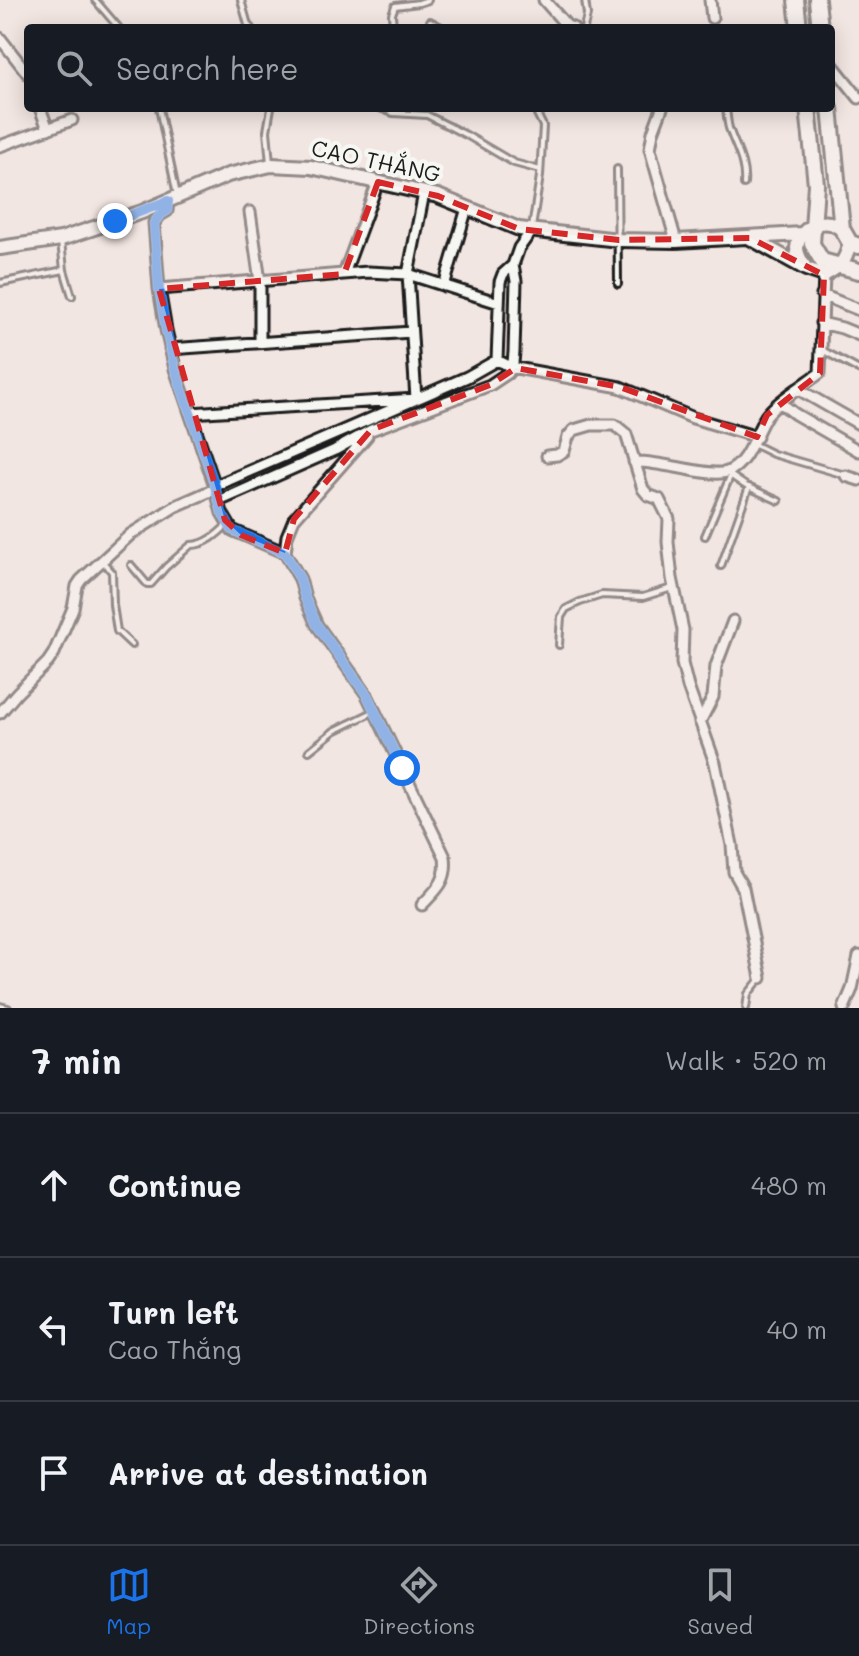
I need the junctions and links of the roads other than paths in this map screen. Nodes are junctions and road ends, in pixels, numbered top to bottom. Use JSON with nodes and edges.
{"nodes":[{"id":1,"x":95,"y":0,"type":"edge"},
{"id":2,"x":241,"y":0,"type":"edge"},
{"id":3,"x":428,"y":0,"type":"edge"},
{"id":4,"x":544,"y":0,"type":"edge"},
{"id":5,"x":585,"y":0,"type":"edge"},
{"id":6,"x":710,"y":0,"type":"edge"},
{"id":7,"x":796,"y":0,"type":"edge"},
{"id":8,"x":817,"y":0,"type":"edge"},
{"id":9,"x":430,"y":21,"type":"dead end"},
{"id":10,"x":713,"y":23,"type":"edge"},
{"id":11,"x":116,"y":24,"type":"edge"},
{"id":12,"x":248,"y":24,"type":"edge"},
{"id":13,"x":393,"y":24,"type":"edge"},
{"id":14,"x":436,"y":24,"type":"edge"},
{"id":15,"x":566,"y":24,"type":"edge"},
{"id":16,"x":585,"y":24,"type":"edge"},
{"id":17,"x":799,"y":24,"type":"edge"},
{"id":18,"x":820,"y":24,"type":"edge"},
{"id":19,"x":0,"y":38,"type":"edge"},
{"id":20,"x":24,"y":66,"type":"edge"},
{"id":21,"x":835,"y":68,"type":"edge"},
{"id":22,"x":859,"y":98,"type":"edge"},
{"id":23,"x":42,"y":112,"type":"edge"},
{"id":24,"x":160,"y":112,"type":"edge"},
{"id":25,"x":270,"y":112,"type":"edge"},
{"id":26,"x":390,"y":112,"type":"edge"},
{"id":27,"x":536,"y":112,"type":"edge"},
{"id":28,"x":660,"y":112,"type":"edge"},
{"id":29,"x":726,"y":112,"type":"edge"},
{"id":30,"x":808,"y":112,"type":"edge"},
{"id":31,"x":830,"y":112,"type":"edge"},
{"id":32,"x":72,"y":120,"type":"dead end"},
{"id":33,"x":48,"y":129,"type":"junction"},
{"id":34,"x":0,"y":146,"type":"edge"},
{"id":35,"x":271,"y":165,"type":"junction"},
{"id":36,"x":617,"y":169,"type":"dead end"},
{"id":37,"x":540,"y":170,"type":"junction"},
{"id":38,"x":378,"y":182,"type":"junction"},
{"id":39,"x":744,"y":184,"type":"dead end"},
{"id":40,"x":424,"y":193,"type":"junction"},
{"id":41,"x":173,"y":199,"type":"junction"},
{"id":42,"x":467,"y":208,"type":"junction"},
{"id":43,"x":250,"y":212,"type":"dead end"},
{"id":44,"x":808,"y":229,"type":"junction"},
{"id":45,"x":842,"y":229,"type":"junction"},
{"id":46,"x":532,"y":230,"type":"junction"},
{"id":47,"x":750,"y":238,"type":"junction"},
{"id":48,"x":61,"y":239,"type":"junction"},
{"id":49,"x":619,"y":240,"type":"junction"},
{"id":50,"x":676,"y":241,"type":"junction"},
{"id":51,"x":854,"y":244,"type":"edge"},
{"id":52,"x":0,"y":248,"type":"edge"},
{"id":53,"x":513,"y":265,"type":"junction"},
{"id":54,"x":840,"y":267,"type":"junction"},
{"id":55,"x":806,"y":269,"type":"junction"},
{"id":56,"x":64,"y":270,"type":"junction"},
{"id":57,"x":859,"y":271,"type":"edge"},
{"id":58,"x":344,"y":274,"type":"junction"},
{"id":59,"x":408,"y":274,"type":"junction"},
{"id":60,"x":824,"y":275,"type":"junction"},
{"id":61,"x":260,"y":281,"type":"junction"},
{"id":62,"x":0,"y":283,"type":"edge"},
{"id":63,"x":618,"y":284,"type":"dead end"},
{"id":64,"x":444,"y":286,"type":"junction"},
{"id":65,"x":159,"y":289,"type":"junction"},
{"id":66,"x":822,"y":295,"type":"junction"},
{"id":67,"x":72,"y":296,"type":"dead end"},
{"id":68,"x":499,"y":303,"type":"junction"},
{"id":69,"x":859,"y":310,"type":"edge"},
{"id":70,"x":821,"y":323,"type":"junction"},
{"id":71,"x":411,"y":332,"type":"junction"},
{"id":72,"x":859,"y":335,"type":"edge"},
{"id":73,"x":260,"y":342,"type":"junction"},
{"id":74,"x":170,"y":349,"type":"junction"},
{"id":75,"x":820,"y":349,"type":"junction"},
{"id":76,"x":497,"y":360,"type":"junction"},
{"id":77,"x":511,"y":367,"type":"junction"},
{"id":78,"x":859,"y":370,"type":"edge"},
{"id":79,"x":798,"y":389,"type":"junction"},
{"id":80,"x":416,"y":399,"type":"junction"},
{"id":81,"x":781,"y":403,"type":"junction"},
{"id":82,"x":190,"y":413,"type":"junction"},
{"id":83,"x":859,"y":424,"type":"edge"},
{"id":84,"x":371,"y":430,"type":"junction"},
{"id":85,"x":755,"y":440,"type":"junction"},
{"id":86,"x":859,"y":451,"type":"edge"},
{"id":87,"x":547,"y":456,"type":"dead end"},
{"id":88,"x":634,"y":462,"type":"junction"},
{"id":89,"x":732,"y":471,"type":"junction"},
{"id":90,"x":846,"y":476,"type":"joint"},
{"id":91,"x":859,"y":480,"type":"edge"},
{"id":92,"x":749,"y":487,"type":"junction"},
{"id":93,"x":215,"y":488,"type":"junction"},
{"id":94,"x":219,"y":501,"type":"junction"},
{"id":95,"x":779,"y":501,"type":"dead end"},
{"id":96,"x":228,"y":524,"type":"junction"},
{"id":97,"x":705,"y":536,"type":"dead end"},
{"id":98,"x":285,"y":553,"type":"junction"},
{"id":99,"x":101,"y":561,"type":"junction"},
{"id":100,"x":131,"y":565,"type":"dead end"},
{"id":101,"x":721,"y":566,"type":"dead end"},
{"id":102,"x":674,"y":587,"type":"junction"},
{"id":103,"x":733,"y":621,"type":"dead end"},
{"id":104,"x":132,"y":645,"type":"dead end"},
{"id":105,"x":559,"y":645,"type":"dead end"},
{"id":106,"x":375,"y":711,"type":"junction"},
{"id":107,"x":0,"y":713,"type":"edge"},
{"id":108,"x":700,"y":722,"type":"junction"},
{"id":109,"x":309,"y":751,"type":"dead end"},
{"id":110,"x":422,"y":905,"type":"dead end"},
{"id":111,"x":859,"y":956,"type":"edge"},
{"id":112,"x":761,"y":978,"type":"joint"},
{"id":113,"x":0,"y":1006,"type":"edge"},
{"id":114,"x":8,"y":1008,"type":"edge"},
{"id":115,"x":746,"y":1008,"type":"edge"},
{"id":116,"x":844,"y":1008,"type":"edge"}],
"edges":[{"from":1,"to":11,"type":"lane"},
{"from":2,"to":12,"type":"lane"},
{"from":3,"to":13,"type":"lane"},
{"from":4,"to":15,"type":"street"},
{"from":5,"to":16,"type":"lane"},
{"from":6,"to":10,"type":"street"},
{"from":7,"to":17,"type":"main road"},
{"from":8,"to":18,"type":"main road"},
{"from":9,"to":14,"type":"lane"},
{"from":19,"to":20,"type":"street"},
{"from":21,"to":22,"type":"street"},
{"from":23,"to":33,"type":"street"},
{"from":24,"to":41,"type":"lane"},
{"from":25,"to":35,"type":"lane"},
{"from":26,"to":37,"type":"lane"},
{"from":27,"to":37,"type":"lane"},
{"from":28,"to":50,"type":"street"},
{"from":29,"to":39,"type":"lane"},
{"from":30,"to":44,"type":"main road"},
{"from":31,"to":45,"type":"main road"},
{"from":32,"to":33,"type":"street"},
{"from":33,"to":34,"type":"street"},
{"from":35,"to":38,"type":"main road","name":"CAO THẮNG"},
{"from":35,"to":41,"type":"main road","name":"CAO THẮNG"},
{"from":36,"to":49,"type":"lane"},
{"from":37,"to":46,"type":"lane"},
{"from":38,"to":40,"type":"main road","name":"CAO THẮNG"},
{"from":38,"to":58,"type":"street"},
{"from":40,"to":42,"type":"main road","name":"CAO THẮNG"},
{"from":40,"to":59,"type":"street"},
{"from":41,"to":48,"type":"main road","name":"CAO THẮNG"},
{"from":41,"to":65,"type":"street"},
{"from":42,"to":46,"type":"main road","name":"CAO THẮNG"},
{"from":42,"to":64,"type":"street"},
{"from":43,"to":61,"type":"street"},
{"from":44,"to":45,"type":"main road","name":"CAO THẮNG"},
{"from":44,"to":47,"type":"main road","name":"CAO THẮNG"},
{"from":44,"to":54,"type":"main road"},
{"from":44,"to":55,"type":"main road"},
{"from":45,"to":51,"type":"main road"},
{"from":46,"to":49,"type":"main road","name":"CAO THẮNG"},
{"from":46,"to":53,"type":"street"},
{"from":47,"to":50,"type":"main road","name":"CAO THẮNG"},
{"from":47,"to":55,"type":"main road"},
{"from":48,"to":52,"type":"main road","name":"CAO THẮNG"},
{"from":48,"to":56,"type":"lane"},
{"from":49,"to":50,"type":"main road","name":"CAO THẮNG"},
{"from":49,"to":63,"type":"lane"},
{"from":51,"to":54,"type":"main road"},
{"from":53,"to":68,"type":"street"},
{"from":53,"to":77,"type":"street"},
{"from":54,"to":57,"type":"main road"},
{"from":54,"to":60,"type":"main road"},
{"from":55,"to":60,"type":"main road"},
{"from":56,"to":62,"type":"lane"},
{"from":56,"to":67,"type":"lane"},
{"from":58,"to":59,"type":"street"},
{"from":58,"to":61,"type":"street"},
{"from":59,"to":64,"type":"street"},
{"from":59,"to":71,"type":"street"},
{"from":60,"to":66,"type":"street"},
{"from":61,"to":65,"type":"street"},
{"from":61,"to":73,"type":"street"},
{"from":64,"to":68,"type":"street"},
{"from":65,"to":74,"type":"street"},
{"from":66,"to":69,"type":"street"},
{"from":66,"to":70,"type":"street"},
{"from":68,"to":76,"type":"street"},
{"from":70,"to":72,"type":"street"},
{"from":70,"to":75,"type":"street"},
{"from":71,"to":73,"type":"street"},
{"from":71,"to":80,"type":"street"},
{"from":73,"to":74,"type":"street"},
{"from":74,"to":82,"type":"street"},
{"from":75,"to":78,"type":"lane"},
{"from":75,"to":79,"type":"street"},
{"from":76,"to":77,"type":"street"},
{"from":76,"to":80,"type":"street"},
{"from":77,"to":84,"type":"street"},
{"from":77,"to":85,"type":"street"},
{"from":79,"to":81,"type":"street"},
{"from":79,"to":83,"type":"street"},
{"from":80,"to":82,"type":"street"},
{"from":80,"to":93,"type":"street"},
{"from":81,"to":85,"type":"street"},
{"from":81,"to":86,"type":"street"},
{"from":82,"to":93,"type":"street"},
{"from":84,"to":94,"type":"street"},
{"from":84,"to":98,"type":"street"},
{"from":85,"to":89,"type":"street"},
{"from":85,"to":90,"type":"lane"},
{"from":87,"to":88,"type":"street"},
{"from":88,"to":89,"type":"street"},
{"from":88,"to":102,"type":"street"},
{"from":89,"to":92,"type":"lane"},
{"from":89,"to":97,"type":"lane"},
{"from":90,"to":91,"type":"street"},
{"from":92,"to":95,"type":"lane"},
{"from":92,"to":101,"type":"lane"},
{"from":93,"to":94,"type":"street"},
{"from":93,"to":99,"type":"street"},
{"from":94,"to":96,"type":"street"},
{"from":96,"to":98,"type":"street"},
{"from":96,"to":100,"type":"lane"},
{"from":98,"to":106,"type":"street"},
{"from":99,"to":104,"type":"lane"},
{"from":99,"to":107,"type":"street"},
{"from":102,"to":105,"type":"lane"},
{"from":102,"to":108,"type":"street"},
{"from":103,"to":108,"type":"street"},
{"from":106,"to":109,"type":"lane"},
{"from":106,"to":110,"type":"street"},
{"from":108,"to":112,"type":"street"},
{"from":111,"to":116,"type":"street"},
{"from":112,"to":115,"type":"lane"},
{"from":113,"to":114,"type":"lane"}]}
